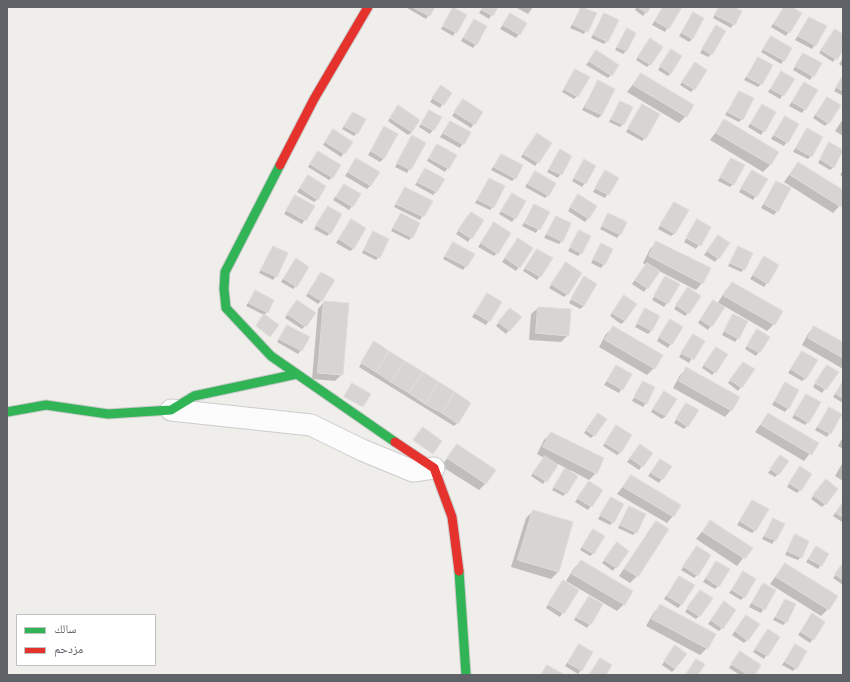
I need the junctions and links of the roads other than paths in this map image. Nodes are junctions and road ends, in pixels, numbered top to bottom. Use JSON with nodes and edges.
{"nodes":[{"id":1,"x":368,"y":7,"type":"edge"},
{"id":2,"x":297,"y":374,"type":"junction"},
{"id":3,"x":171,"y":410,"type":"junction"},
{"id":4,"x":7,"y":412,"type":"edge"},
{"id":5,"x":434,"y":468,"type":"junction"},
{"id":6,"x":466,"y":675,"type":"edge"}],
"edges":[{"from":1,"to":2,"type":"street"},
{"from":2,"to":3,"type":"street"},
{"from":2,"to":5,"type":"street"},
{"from":3,"to":4,"type":"street"},
{"from":3,"to":5,"type":"street"},
{"from":5,"to":6,"type":"street"}]}
